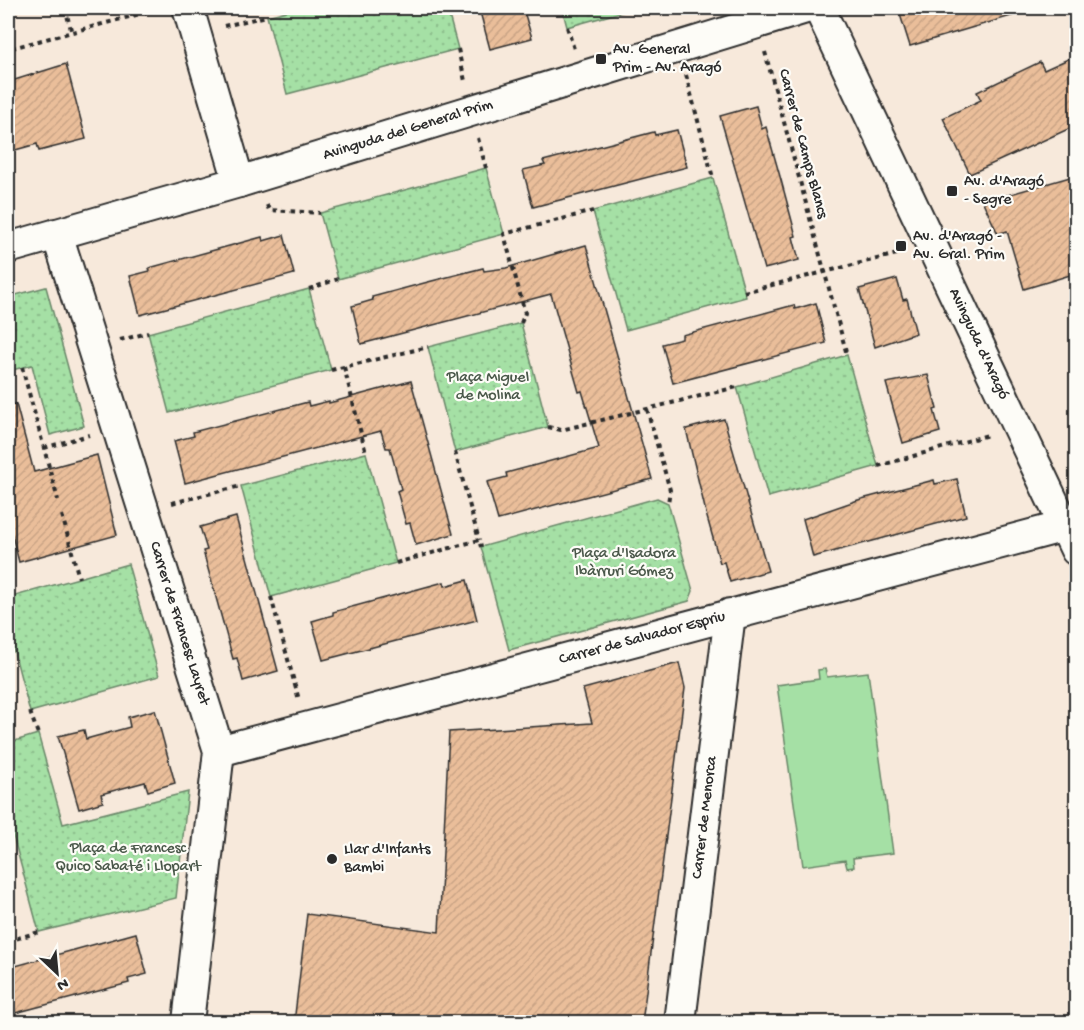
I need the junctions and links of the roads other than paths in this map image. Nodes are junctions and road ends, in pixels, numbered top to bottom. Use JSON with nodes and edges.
{"nodes":[{"id":1,"x":806,"y":8,"type":"edge"},
{"id":2,"x":819,"y":8,"type":"edge"},
{"id":3,"x":192,"y":20,"type":"edge"},
{"id":4,"x":249,"y":179,"type":"junction"},
{"id":5,"x":57,"y":234,"type":"junction"},
{"id":6,"x":8,"y":248,"type":"edge"},
{"id":7,"x":1071,"y":538,"type":"edge"},
{"id":8,"x":730,"y":614,"type":"junction"},
{"id":9,"x":219,"y":751,"type":"junction"},
{"id":10,"x":188,"y":1023,"type":"edge"},
{"id":11,"x":680,"y":1023,"type":"edge"}],
"edges":[{"from":1,"to":4,"type":"street","name":"Avinguda del General Prim"},
{"from":2,"to":7,"type":"street","name":"Avinguda d'Aragó"},
{"from":3,"to":4,"type":"street"},
{"from":4,"to":5,"type":"street","name":"Avinguda del General Prim"},
{"from":5,"to":6,"type":"street","name":"Avinguda del General Prim"},
{"from":5,"to":9,"type":"street","name":"Carrer de Francesc Layret"},
{"from":7,"to":8,"type":"street","name":"Carrer de Salvador Espriu"},
{"from":8,"to":9,"type":"street","name":"Carrer de Salvador Espriu"},
{"from":8,"to":11,"type":"street","name":"Carrer de Menorca"},
{"from":9,"to":10,"type":"street","name":"Carrer de Francesc Layret"}]}
